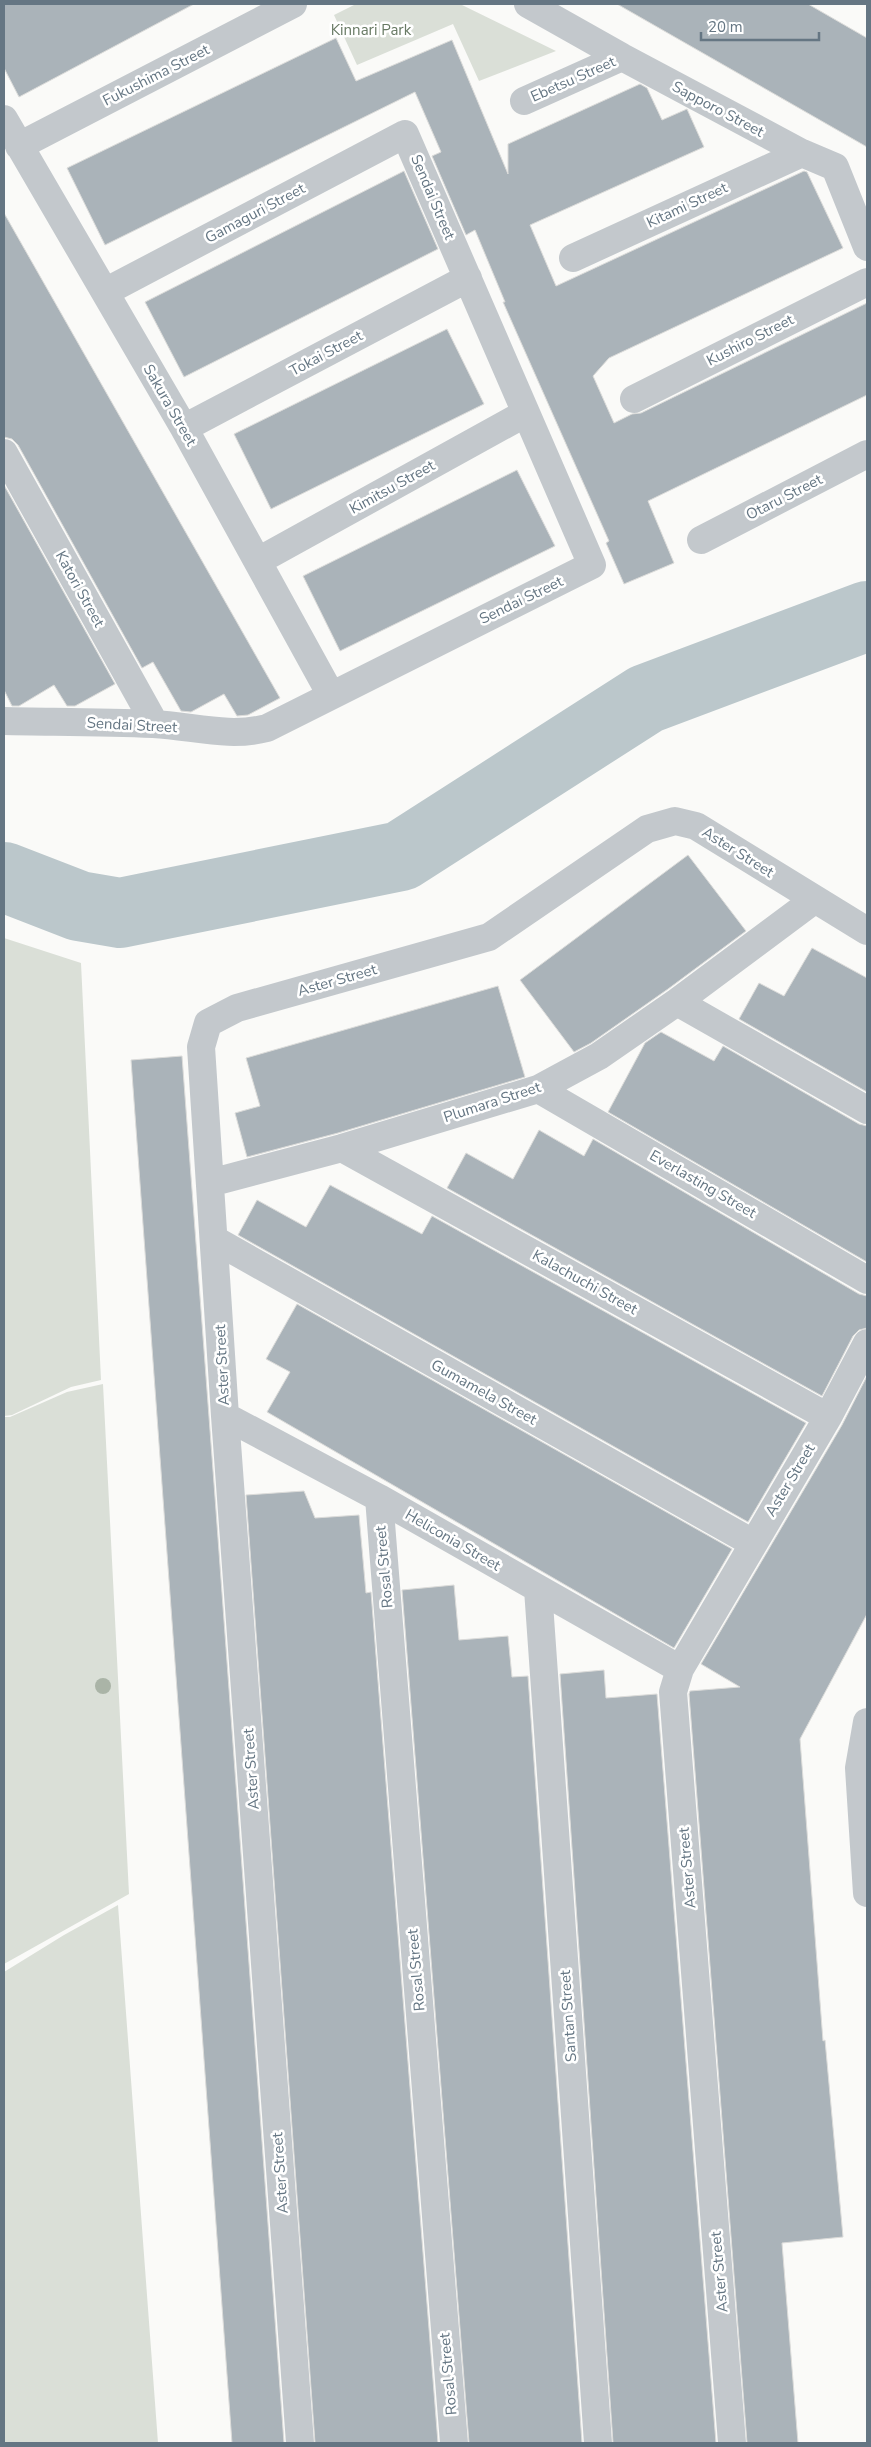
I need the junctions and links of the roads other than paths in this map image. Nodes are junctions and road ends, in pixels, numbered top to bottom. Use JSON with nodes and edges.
{"nodes":[{"id":1,"x":293,"y":4,"type":"edge"},
{"id":2,"x":528,"y":4,"type":"edge"},
{"id":3,"x":622,"y":57,"type":"junction"},
{"id":4,"x":524,"y":101,"type":"dead end"},
{"id":5,"x":4,"y":120,"type":"edge"},
{"id":6,"x":406,"y":134,"type":"joint"},
{"id":7,"x":19,"y":146,"type":"junction"},
{"id":8,"x":802,"y":153,"type":"junction"},
{"id":9,"x":867,"y":247,"type":"edge"},
{"id":10,"x":573,"y":258,"type":"dead end"},
{"id":11,"x":468,"y":278,"type":"junction"},
{"id":12,"x":867,"y":282,"type":"edge"},
{"id":13,"x":105,"y":292,"type":"junction"},
{"id":14,"x":634,"y":399,"type":"dead end"},
{"id":15,"x":526,"y":413,"type":"junction"},
{"id":16,"x":184,"y":428,"type":"junction"},
{"id":17,"x":4,"y":453,"type":"edge"},
{"id":18,"x":867,"y":454,"type":"edge"},
{"id":19,"x":702,"y":540,"type":"dead end"},
{"id":20,"x":258,"y":562,"type":"junction"},
{"id":21,"x":331,"y":694,"type":"junction"},
{"id":22,"x":4,"y":721,"type":"edge"},
{"id":23,"x":156,"y":724,"type":"junction"},
{"id":24,"x":814,"y":900,"type":"junction"},
{"id":25,"x":867,"y":931,"type":"edge"},
{"id":26,"x":677,"y":1002,"type":"junction"},
{"id":27,"x":538,"y":1089,"type":"junction"},
{"id":28,"x":867,"y":1110,"type":"edge"},
{"id":29,"x":342,"y":1148,"type":"junction"},
{"id":30,"x":210,"y":1183,"type":"junction"},
{"id":31,"x":214,"y":1240,"type":"junction"},
{"id":32,"x":867,"y":1280,"type":"edge"},
{"id":33,"x":867,"y":1343,"type":"edge"},
{"id":34,"x":225,"y":1416,"type":"junction"},
{"id":35,"x":828,"y":1417,"type":"junction"},
{"id":36,"x":379,"y":1498,"type":"junction"},
{"id":37,"x":753,"y":1543,"type":"junction"},
{"id":38,"x":538,"y":1589,"type":"junction"},
{"id":39,"x":680,"y":1669,"type":"junction"},
{"id":40,"x":867,"y":1722,"type":"edge"},
{"id":41,"x":867,"y":1893,"type":"edge"},
{"id":42,"x":300,"y":2443,"type":"edge"},
{"id":43,"x":454,"y":2443,"type":"edge"},
{"id":44,"x":598,"y":2443,"type":"edge"},
{"id":45,"x":732,"y":2443,"type":"edge"}],
"edges":[{"from":1,"to":7,"type":"street","name":"Fukushima Street"},
{"from":2,"to":3,"type":"street","name":"Sapporo Street"},
{"from":3,"to":4,"type":"street","name":"Ebetsu Street"},
{"from":3,"to":8,"type":"street","name":"Sapporo Street"},
{"from":5,"to":7,"type":"street","name":"Sakura Street"},
{"from":6,"to":11,"type":"street","name":"Sendai Street"},
{"from":6,"to":13,"type":"street","name":"Gamaguri Street"},
{"from":7,"to":13,"type":"street","name":"Sakura Street"},
{"from":8,"to":9,"type":"street","name":"Sapporo Street"},
{"from":8,"to":10,"type":"street","name":"Kitami Street"},
{"from":11,"to":15,"type":"street","name":"Sendai Street"},
{"from":11,"to":16,"type":"street","name":"Tokai Street"},
{"from":12,"to":14,"type":"street","name":"Kushiro Street"},
{"from":13,"to":16,"type":"street","name":"Sakura Street"},
{"from":15,"to":20,"type":"street","name":"Kimitsu Street"},
{"from":15,"to":21,"type":"street","name":"Sendai Street"},
{"from":16,"to":20,"type":"street","name":"Sakura Street"},
{"from":17,"to":23,"type":"street","name":"Katori Street"},
{"from":18,"to":19,"type":"street","name":"Otaru Street"},
{"from":20,"to":21,"type":"street","name":"Sakura Street"},
{"from":21,"to":23,"type":"street","name":"Sendai Street"},
{"from":22,"to":23,"type":"street","name":"Sendai Street"},
{"from":24,"to":25,"type":"street","name":"Aster Street"},
{"from":24,"to":26,"type":"street","name":"Plumara Street"},
{"from":24,"to":30,"type":"street","name":"Aster Street"},
{"from":26,"to":27,"type":"street","name":"Plumara Street"},
{"from":26,"to":28,"type":"street"},
{"from":27,"to":29,"type":"street","name":"Plumara Street"},
{"from":27,"to":32,"type":"street","name":"Everlasting Street"},
{"from":29,"to":30,"type":"street","name":"Plumara Street"},
{"from":29,"to":35,"type":"street","name":"Kalachuchi Street"},
{"from":30,"to":31,"type":"street","name":"Aster Street"},
{"from":31,"to":34,"type":"street","name":"Aster Street"},
{"from":31,"to":37,"type":"street","name":"Gumamela Street"},
{"from":33,"to":35,"type":"street","name":"Aster Street"},
{"from":34,"to":36,"type":"street","name":"Heliconia Street"},
{"from":34,"to":42,"type":"street","name":"Aster Street"},
{"from":35,"to":37,"type":"street","name":"Aster Street"},
{"from":36,"to":38,"type":"street","name":"Heliconia Street"},
{"from":36,"to":43,"type":"street","name":"Rosal Street"},
{"from":37,"to":39,"type":"street","name":"Aster Street"},
{"from":38,"to":39,"type":"street","name":"Heliconia Street"},
{"from":38,"to":44,"type":"street","name":"Santan Street"},
{"from":39,"to":45,"type":"street","name":"Aster Street"},
{"from":40,"to":41,"type":"street"}]}
